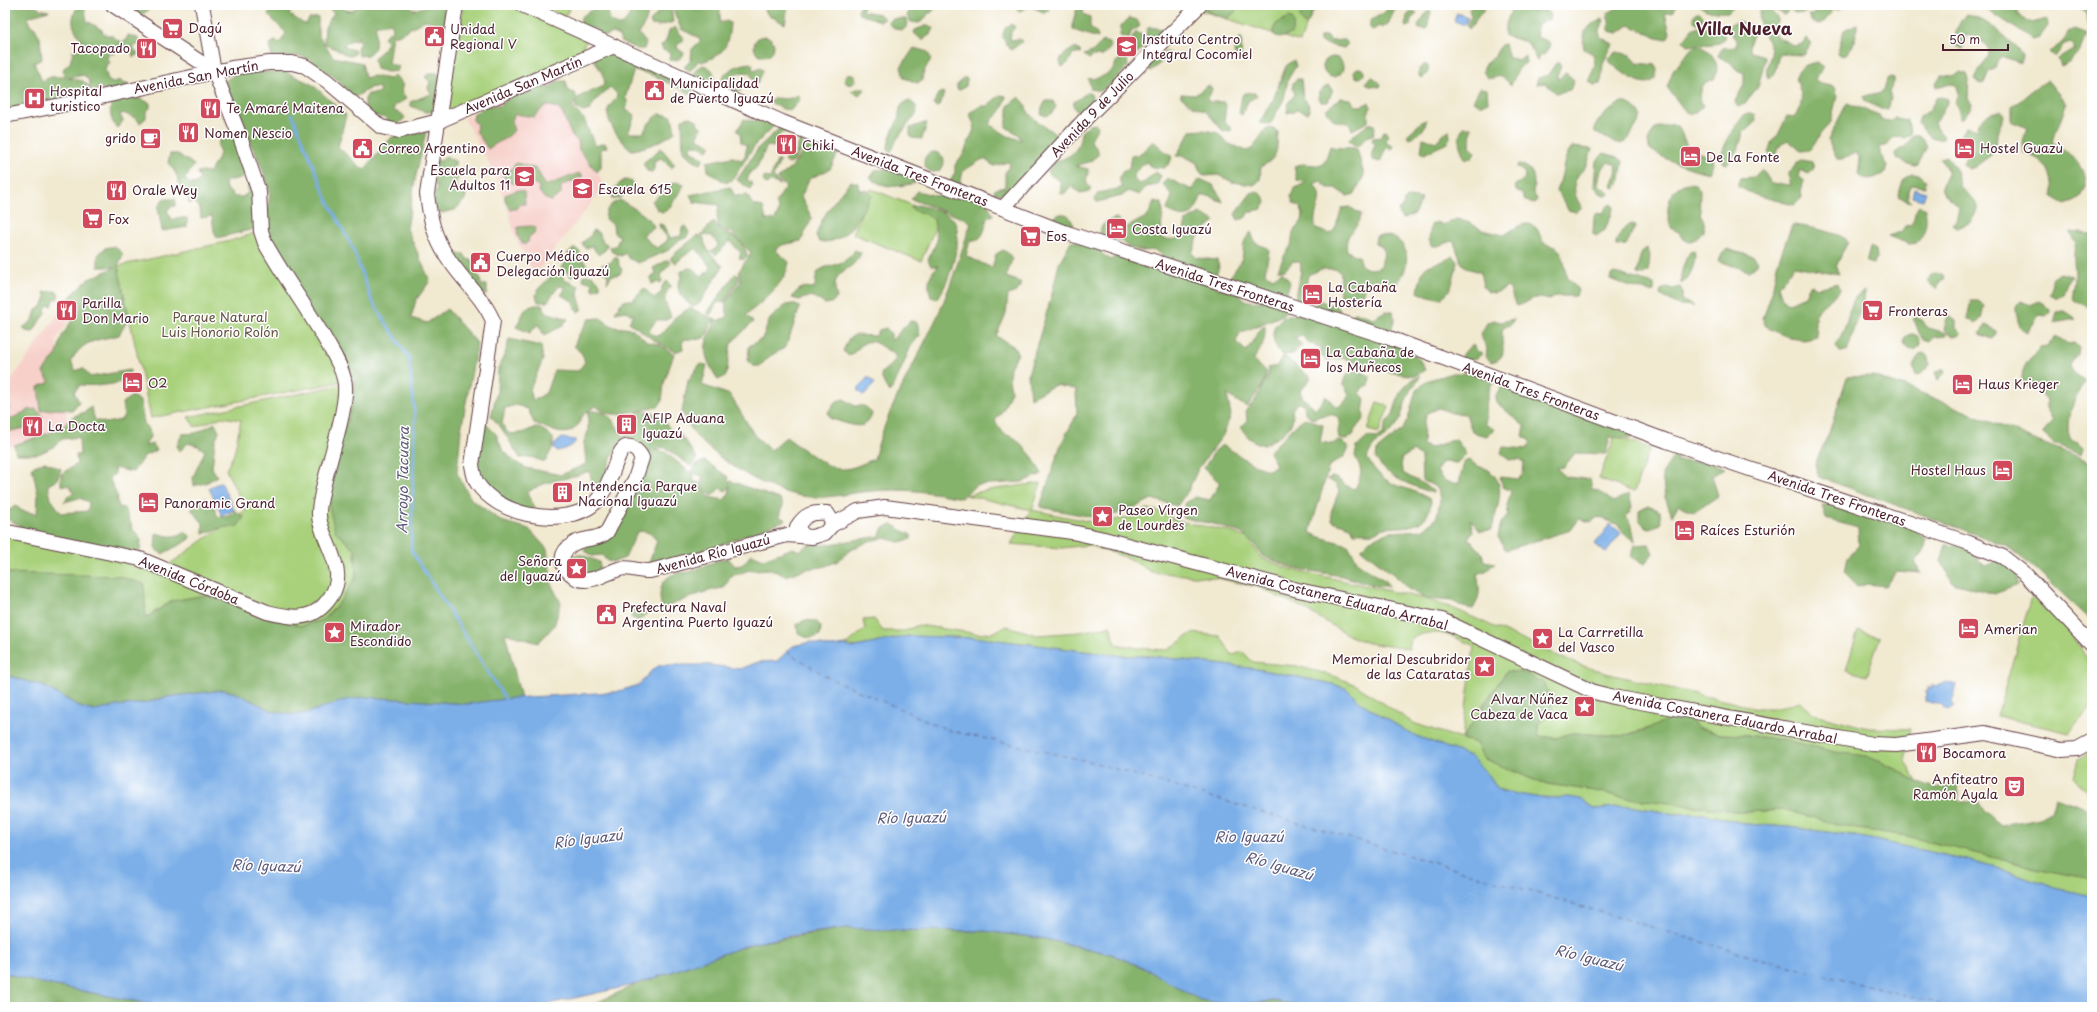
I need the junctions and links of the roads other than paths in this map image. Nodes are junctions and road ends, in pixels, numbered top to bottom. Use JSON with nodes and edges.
{"nodes":[{"id":1,"x":113,"y":5,"type":"edge"},
{"id":2,"x":202,"y":5,"type":"edge"},
{"id":3,"x":456,"y":5,"type":"edge"},
{"id":4,"x":522,"y":5,"type":"edge"},
{"id":5,"x":1200,"y":5,"type":"edge"},
{"id":6,"x":614,"y":46,"type":"junction"},
{"id":7,"x":214,"y":71,"type":"junction"},
{"id":8,"x":5,"y":116,"type":"edge"},
{"id":9,"x":439,"y":121,"type":"junction"},
{"id":10,"x":1003,"y":208,"type":"junction"},
{"id":11,"x":832,"y":525,"type":"junction"},
{"id":12,"x":8,"y":532,"type":"dead end"},
{"id":13,"x":795,"y":532,"type":"junction"},
{"id":14,"x":2092,"y":645,"type":"edge"},
{"id":15,"x":2092,"y":740,"type":"edge"}],
"edges":[{"from":1,"to":7,"type":"main road"},
{"from":2,"to":7,"type":"main road"},
{"from":3,"to":9,"type":"main road"},
{"from":4,"to":6,"type":"main road","name":"Avenida Tres Fronteras"},
{"from":5,"to":10,"type":"main road","name":"Avenida 9 de Julio"},
{"from":6,"to":9,"type":"main road","name":"Avenida San Martín"},
{"from":6,"to":10,"type":"main road","name":"Avenida Tres Fronteras"},
{"from":7,"to":8,"type":"main road","name":"Avenida San Martín"},
{"from":7,"to":9,"type":"main road","name":"Avenida San Martín"},
{"from":7,"to":12,"type":"main road","name":"Avenida Córdoba"},
{"from":9,"to":13,"type":"main road","name":"Avenida Río Iguazú"},
{"from":10,"to":14,"type":"main road","name":"Avenida Tres Fronteras"},
{"from":11,"to":13,"type":"main road","name":"Avenida Costanera Eduardo Arrabal"},
{"from":11,"to":13,"type":"main road"},
{"from":11,"to":15,"type":"main road","name":"Avenida Costanera Eduardo Arrabal"}]}
